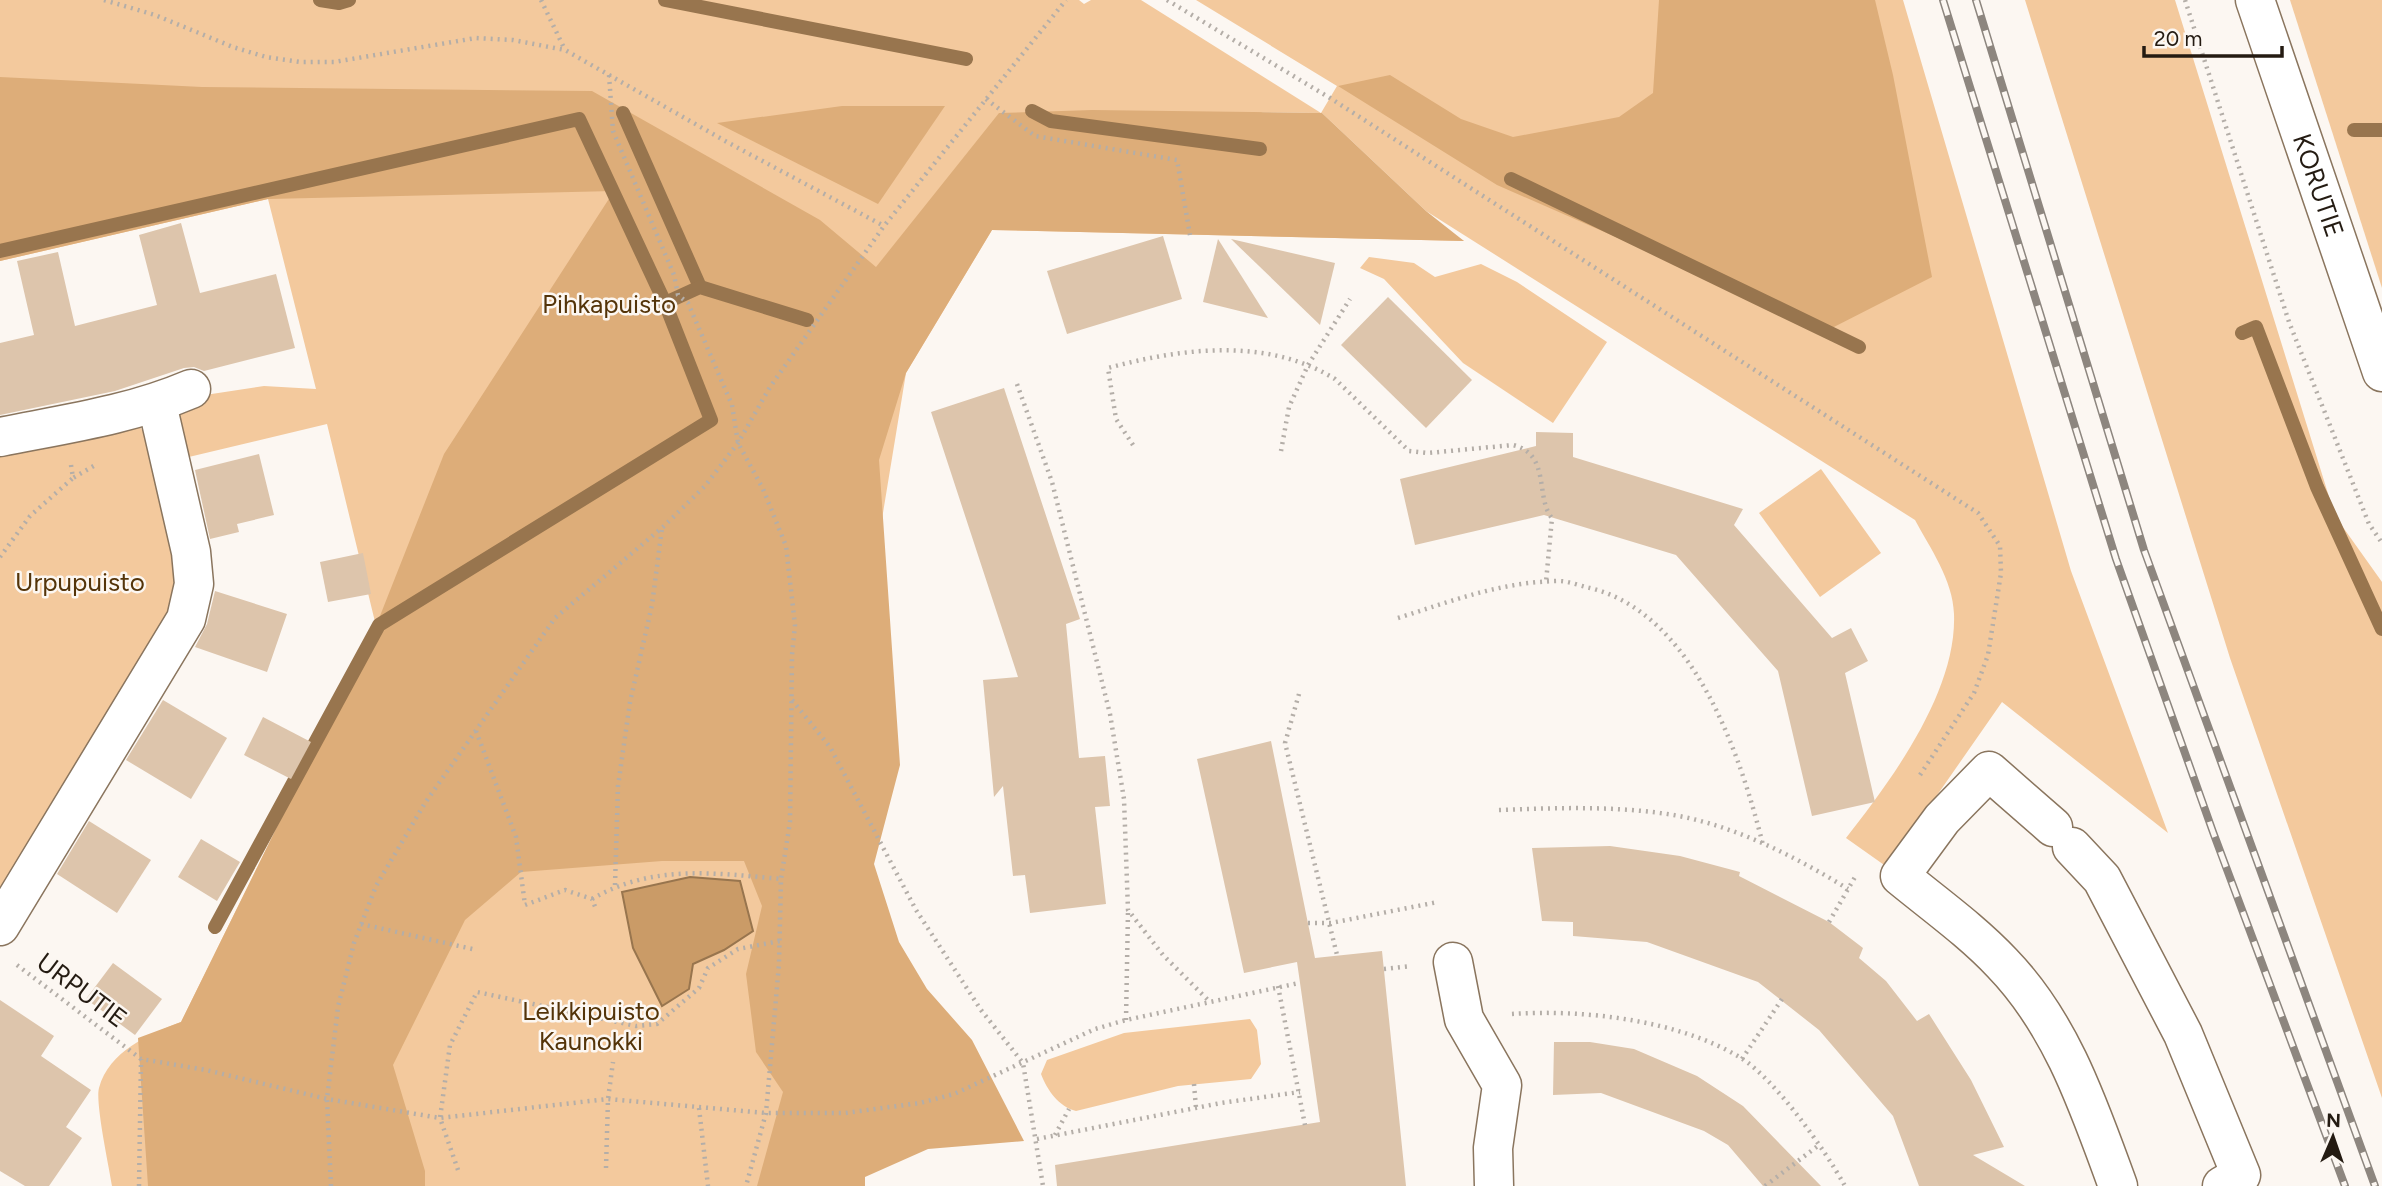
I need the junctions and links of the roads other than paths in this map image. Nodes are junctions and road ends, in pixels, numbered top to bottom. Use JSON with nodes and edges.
{"nodes":[{"id":1,"x":2255,"y":0,"type":"edge"},
{"id":2,"x":2382,"y":372,"type":"edge"},
{"id":3,"x":191,"y":388,"type":"dead end"},
{"id":4,"x":157,"y":404,"type":"junction"},
{"id":5,"x":0,"y":437,"type":"edge"},
{"id":6,"x":5,"y":943,"type":"edge"},
{"id":7,"x":1454,"y":962,"type":"dead end"},
{"id":8,"x":1494,"y":1186,"type":"edge"},
{"id":9,"x":2118,"y":1186,"type":"edge"},
{"id":10,"x":2222,"y":1186,"type":"edge"}],
"edges":[{"from":1,"to":2,"type":"street","name":"KORUTIE"},
{"from":3,"to":4,"type":"street"},
{"from":4,"to":5,"type":"street"},
{"from":4,"to":6,"type":"street"},
{"from":7,"to":8,"type":"street"},
{"from":9,"to":10,"type":"street"}]}
